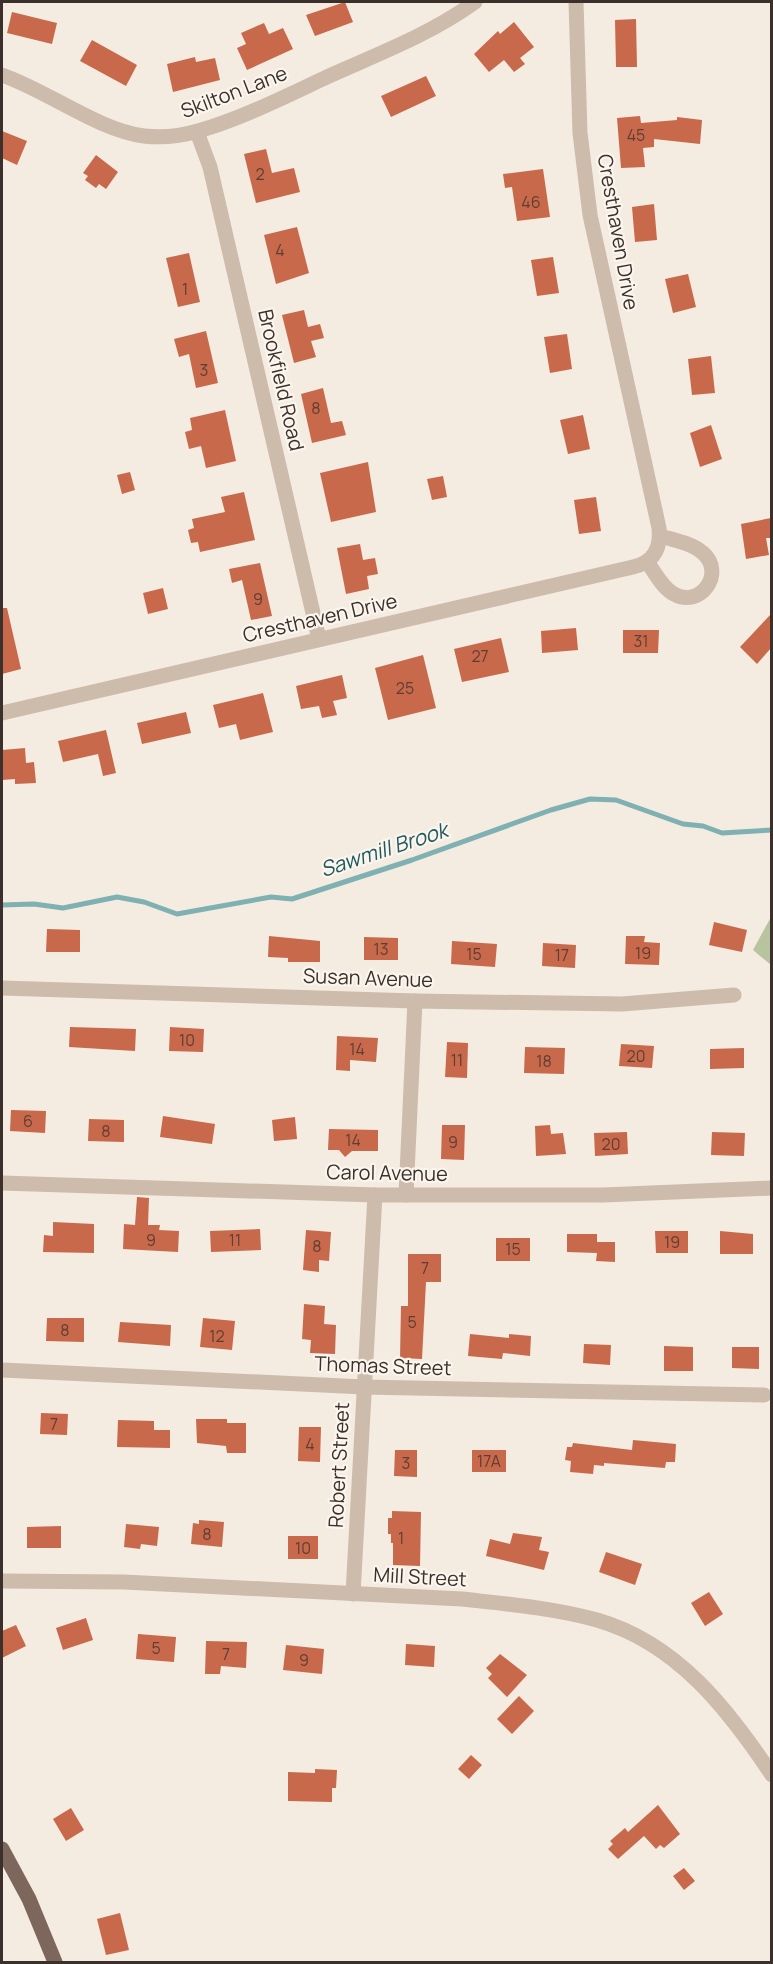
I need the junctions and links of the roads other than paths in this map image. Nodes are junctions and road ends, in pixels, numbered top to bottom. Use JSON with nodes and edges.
{"nodes":[{"id":1,"x":475,"y":2,"type":"edge"},
{"id":2,"x":576,"y":2,"type":"edge"},
{"id":3,"x":2,"y":75,"type":"edge"},
{"id":4,"x":197,"y":132,"type":"junction"},
{"id":5,"x":660,"y":536,"type":"junction"},
{"id":6,"x":647,"y":562,"type":"junction"},
{"id":7,"x":320,"y":639,"type":"junction"},
{"id":8,"x":2,"y":713,"type":"edge"},
{"id":9,"x":2,"y":988,"type":"edge"},
{"id":10,"x":734,"y":995,"type":"dead end"},
{"id":11,"x":415,"y":1001,"type":"junction"},
{"id":12,"x":2,"y":1183,"type":"edge"},
{"id":13,"x":771,"y":1188,"type":"edge"},
{"id":14,"x":375,"y":1195,"type":"junction"},
{"id":15,"x":406,"y":1195,"type":"junction"},
{"id":16,"x":2,"y":1370,"type":"edge"},
{"id":17,"x":364,"y":1387,"type":"junction"},
{"id":18,"x":764,"y":1395,"type":"dead end"},
{"id":19,"x":2,"y":1581,"type":"edge"},
{"id":20,"x":353,"y":1594,"type":"junction"},
{"id":21,"x":771,"y":1774,"type":"edge"},
{"id":22,"x":2,"y":1849,"type":"edge"},
{"id":23,"x":55,"y":1962,"type":"edge"}],
"edges":[{"from":1,"to":4,"type":"street","name":"Skilton Lane"},
{"from":2,"to":5,"type":"street","name":"Cresthaven Drive"},
{"from":3,"to":4,"type":"street","name":"Skilton Lane"},
{"from":4,"to":7,"type":"street","name":"Brookfield Road"},
{"from":5,"to":6,"type":"street"},
{"from":5,"to":6,"type":"street"},
{"from":6,"to":7,"type":"street","name":"Cresthaven Drive"},
{"from":7,"to":8,"type":"street","name":"Cresthaven Drive"},
{"from":9,"to":11,"type":"street","name":"Susan Avenue"},
{"from":10,"to":11,"type":"street","name":"Susan Avenue"},
{"from":11,"to":15,"type":"street"},
{"from":12,"to":14,"type":"street","name":"Carol Avenue"},
{"from":13,"to":15,"type":"street","name":"Carol Avenue"},
{"from":14,"to":15,"type":"street","name":"Carol Avenue"},
{"from":14,"to":17,"type":"street","name":"Robert Street"},
{"from":16,"to":17,"type":"street","name":"Thomas Street"},
{"from":17,"to":18,"type":"street","name":"Thomas Street"},
{"from":17,"to":20,"type":"street","name":"Robert Street"},
{"from":19,"to":20,"type":"street","name":"Mill Street"},
{"from":20,"to":21,"type":"street","name":"Mill Street"},
{"from":22,"to":23,"type":"main road"}]}
